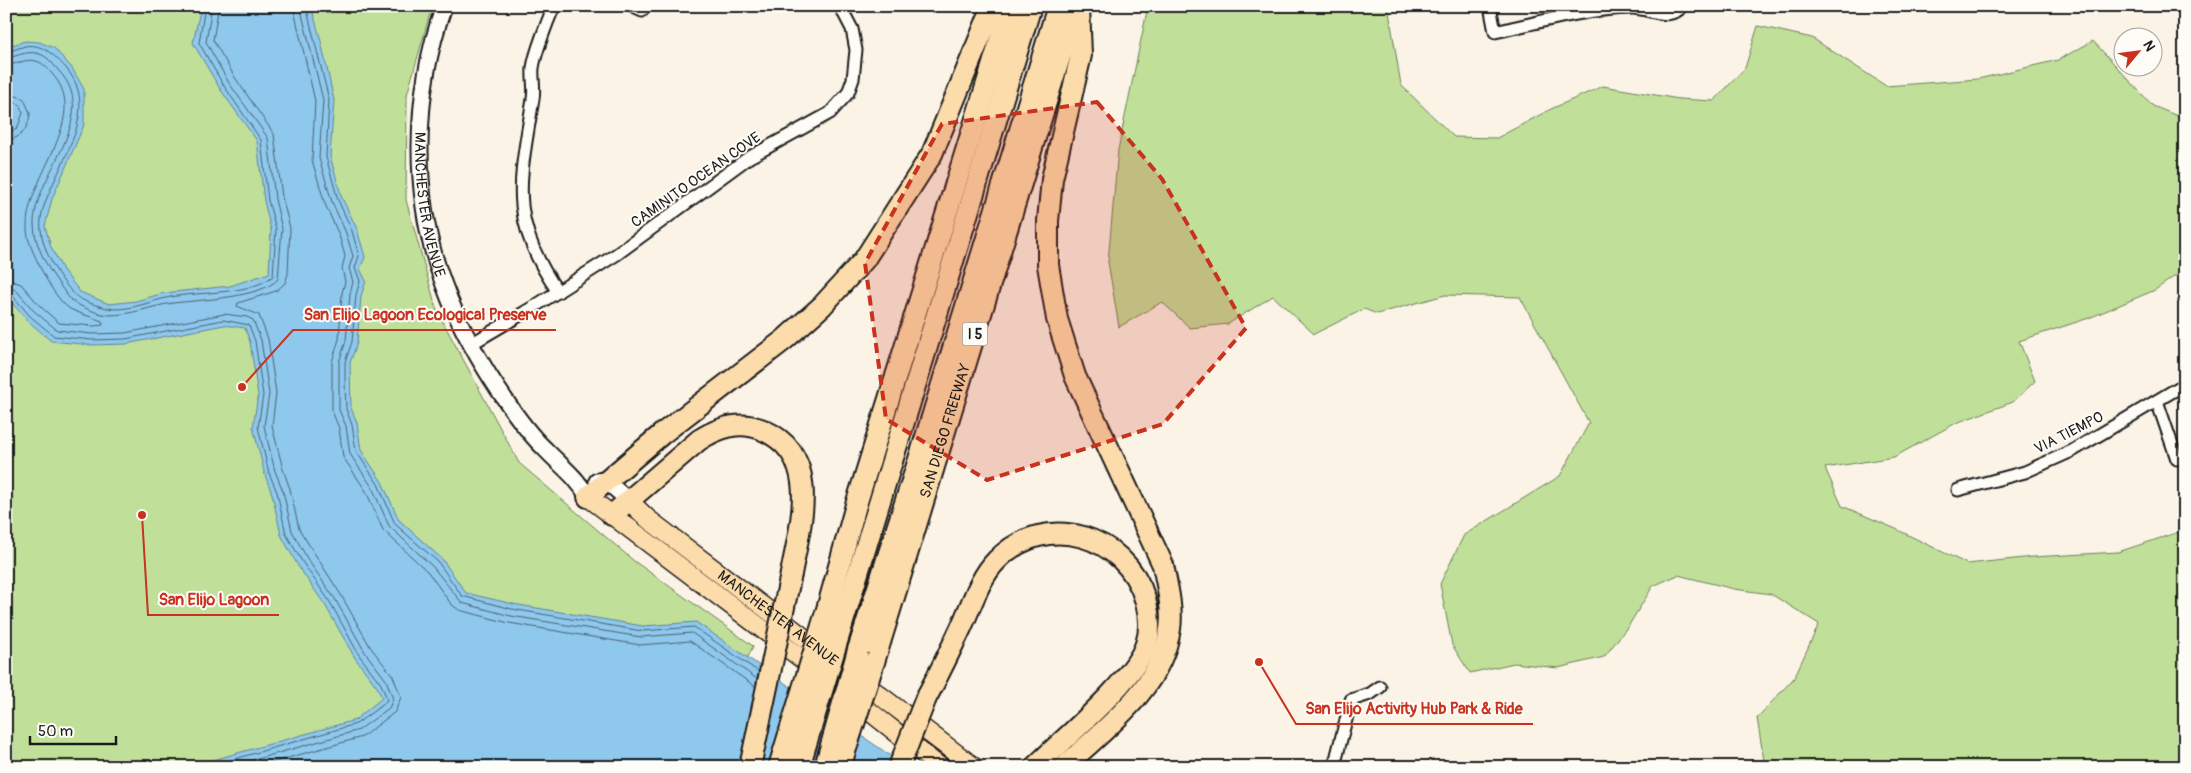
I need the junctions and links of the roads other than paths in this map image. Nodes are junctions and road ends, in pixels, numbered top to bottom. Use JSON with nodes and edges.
{"nodes":[{"id":1,"x":444,"y":6,"type":"edge"},
{"id":2,"x":554,"y":6,"type":"edge"},
{"id":3,"x":840,"y":6,"type":"edge"},
{"id":4,"x":993,"y":6,"type":"edge"},
{"id":5,"x":1011,"y":6,"type":"edge"},
{"id":6,"x":1031,"y":6,"type":"edge"},
{"id":7,"x":1058,"y":6,"type":"edge"},
{"id":8,"x":1077,"y":6,"type":"edge"},
{"id":9,"x":1490,"y":6,"type":"edge"},
{"id":10,"x":1683,"y":6,"type":"edge"},
{"id":11,"x":1588,"y":9,"type":"edge"},
{"id":12,"x":558,"y":292,"type":"junction"},
{"id":13,"x":471,"y":344,"type":"junction"},
{"id":14,"x":2185,"y":384,"type":"edge"},
{"id":15,"x":2157,"y":401,"type":"junction"},
{"id":16,"x":2177,"y":459,"type":"dead end"},
{"id":17,"x":605,"y":480,"type":"junction"},
{"id":18,"x":583,"y":489,"type":"junction"},
{"id":19,"x":1958,"y":490,"type":"dead end"},
{"id":20,"x":628,"y":500,"type":"junction"},
{"id":21,"x":612,"y":515,"type":"junction"},
{"id":22,"x":837,"y":609,"type":"junction"},
{"id":23,"x":866,"y":656,"type":"junction"},
{"id":24,"x":1380,"y":687,"type":"dead end"},
{"id":25,"x":750,"y":767,"type":"edge"},
{"id":26,"x":779,"y":767,"type":"edge"},
{"id":27,"x":799,"y":767,"type":"edge"},
{"id":28,"x":825,"y":767,"type":"edge"},
{"id":29,"x":840,"y":767,"type":"edge"},
{"id":30,"x":899,"y":767,"type":"edge"},
{"id":31,"x":940,"y":767,"type":"edge"},
{"id":32,"x":974,"y":767,"type":"edge"},
{"id":33,"x":1035,"y":767,"type":"edge"},
{"id":34,"x":1064,"y":767,"type":"edge"},
{"id":35,"x":1334,"y":767,"type":"edge"}],
"edges":[{"from":1,"to":13,"type":"main road","name":"MANCHESTER AVENUE"},
{"from":2,"to":12,"type":"street"},
{"from":3,"to":12,"type":"street","name":"CAMINITO OCEAN COVE"},
{"from":4,"to":17,"type":"highway"},
{"from":5,"to":22,"type":"highway"},
{"from":6,"to":22,"type":"highway"},
{"from":7,"to":23,"type":"highway"},
{"from":8,"to":23,"type":"highway","name":"SAN DIEGO FREEWAY","number":"I 5"},
{"from":8,"to":34,"type":"highway"},
{"from":9,"to":11,"type":"street"},
{"from":10,"to":11,"type":"street"},
{"from":12,"to":13,"type":"street","name":"CAMINITO OCEAN COVE"},
{"from":13,"to":18,"type":"main road","name":"MANCHESTER AVENUE"},
{"from":14,"to":15,"type":"street","name":"VIA TIEMPO"},
{"from":15,"to":16,"type":"street"},
{"from":15,"to":19,"type":"street","name":"VIA TIEMPO"},
{"from":17,"to":18,"type":"highway"},
{"from":17,"to":20,"type":"main road","name":"MANCHESTER AVENUE"},
{"from":18,"to":21,"type":"main road","name":"MANCHESTER AVENUE"},
{"from":20,"to":21,"type":"highway"},
{"from":20,"to":25,"type":"highway","bridge":true},
{"from":20,"to":32,"type":"main road","name":"MANCHESTER AVENUE"},
{"from":21,"to":31,"type":"main road","name":"MANCHESTER AVENUE"},
{"from":22,"to":26,"type":"highway","bridge":true},
{"from":22,"to":27,"type":"highway","bridge":true},
{"from":23,"to":28,"type":"highway","bridge":true},
{"from":23,"to":29,"type":"highway","name":"SAN DIEGO FREEWAY","number":"I 5","bridge":true},
{"from":24,"to":35,"type":"street"},
{"from":30,"to":33,"type":"highway","bridge":true}]}
